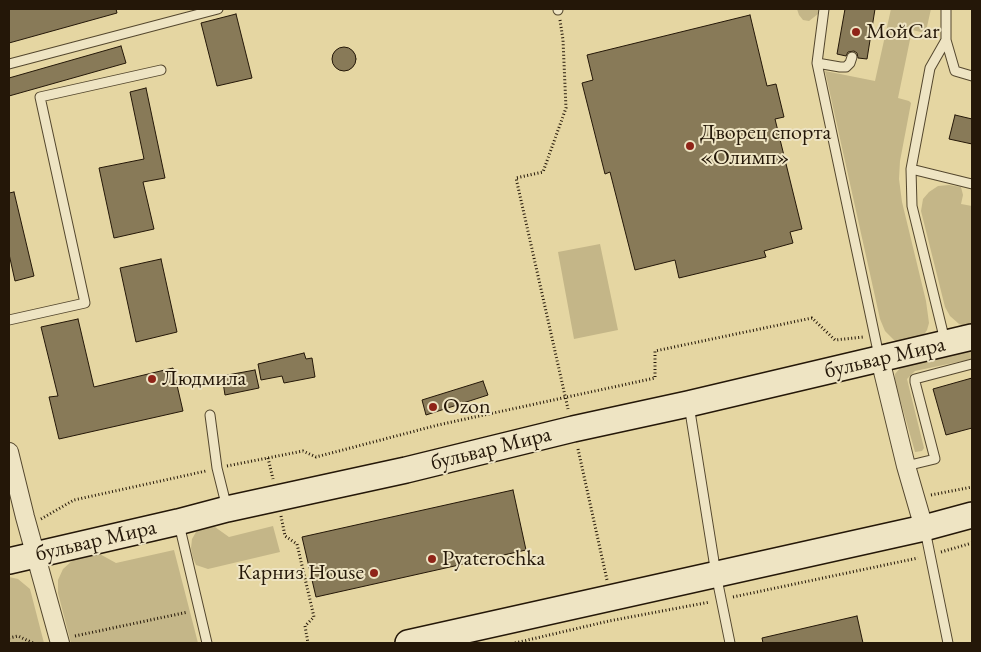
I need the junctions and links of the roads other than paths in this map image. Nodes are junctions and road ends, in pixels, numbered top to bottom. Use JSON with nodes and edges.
{"nodes":[{"id":1,"x":218,"y":9,"type":"edge"},
{"id":2,"x":824,"y":9,"type":"edge"},
{"id":3,"x":946,"y":9,"type":"edge"},
{"id":4,"x":946,"y":40,"type":"junction"},
{"id":5,"x":852,"y":57,"type":"dead end"},
{"id":6,"x":817,"y":63,"type":"junction"},
{"id":7,"x":9,"y":64,"type":"edge"},
{"id":8,"x":162,"y":70,"type":"dead end"},
{"id":9,"x":972,"y":76,"type":"edge"},
{"id":10,"x":911,"y":169,"type":"junction"},
{"id":11,"x":972,"y":184,"type":"edge"},
{"id":12,"x":9,"y":320,"type":"edge"},
{"id":13,"x":972,"y":337,"type":"edge"},
{"id":14,"x":946,"y":343,"type":"junction"},
{"id":15,"x":877,"y":348,"type":"junction"},
{"id":16,"x":972,"y":364,"type":"edge"},
{"id":17,"x":688,"y":404,"type":"junction"},
{"id":18,"x":210,"y":415,"type":"dead end"},
{"id":19,"x":9,"y":452,"type":"edge"},
{"id":20,"x":906,"y":466,"type":"junction"},
{"id":21,"x":227,"y":509,"type":"junction"},
{"id":22,"x":972,"y":515,"type":"edge"},
{"id":23,"x":178,"y":522,"type":"junction"},
{"id":24,"x":924,"y":528,"type":"junction"},
{"id":25,"x":35,"y":555,"type":"junction"},
{"id":26,"x":9,"y":561,"type":"edge"},
{"id":27,"x":716,"y":574,"type":"junction"},
{"id":28,"x":59,"y":641,"type":"edge"},
{"id":29,"x":207,"y":643,"type":"edge"},
{"id":30,"x":408,"y":643,"type":"edge"},
{"id":31,"x":730,"y":643,"type":"edge"},
{"id":32,"x":948,"y":643,"type":"edge"}],
"edges":[{"from":1,"to":7,"type":"lane"},
{"from":2,"to":6,"type":"lane"},
{"from":3,"to":4,"type":"lane"},
{"from":4,"to":9,"type":"lane"},
{"from":4,"to":10,"type":"lane"},
{"from":5,"to":6,"type":"lane"},
{"from":6,"to":15,"type":"lane"},
{"from":8,"to":12,"type":"lane"},
{"from":10,"to":11,"type":"lane"},
{"from":10,"to":14,"type":"lane"},
{"from":13,"to":14,"type":"street","name":"бульвар Мира"},
{"from":14,"to":15,"type":"street","name":"бульвар Мира"},
{"from":15,"to":17,"type":"street","name":"бульвар Мира"},
{"from":15,"to":20,"type":"street"},
{"from":16,"to":20,"type":"lane"},
{"from":17,"to":21,"type":"street","name":"бульвар Мира"},
{"from":17,"to":27,"type":"lane"},
{"from":18,"to":21,"type":"lane"},
{"from":19,"to":25,"type":"street"},
{"from":20,"to":24,"type":"street"},
{"from":21,"to":23,"type":"street","name":"бульвар Мира"},
{"from":22,"to":24,"type":"street"},
{"from":23,"to":25,"type":"street","name":"бульвар Мира"},
{"from":23,"to":29,"type":"lane"},
{"from":24,"to":27,"type":"street"},
{"from":24,"to":32,"type":"lane"},
{"from":25,"to":26,"type":"street","name":"бульвар Мира"},
{"from":25,"to":28,"type":"street"},
{"from":27,"to":30,"type":"street"},
{"from":27,"to":31,"type":"lane"}]}
